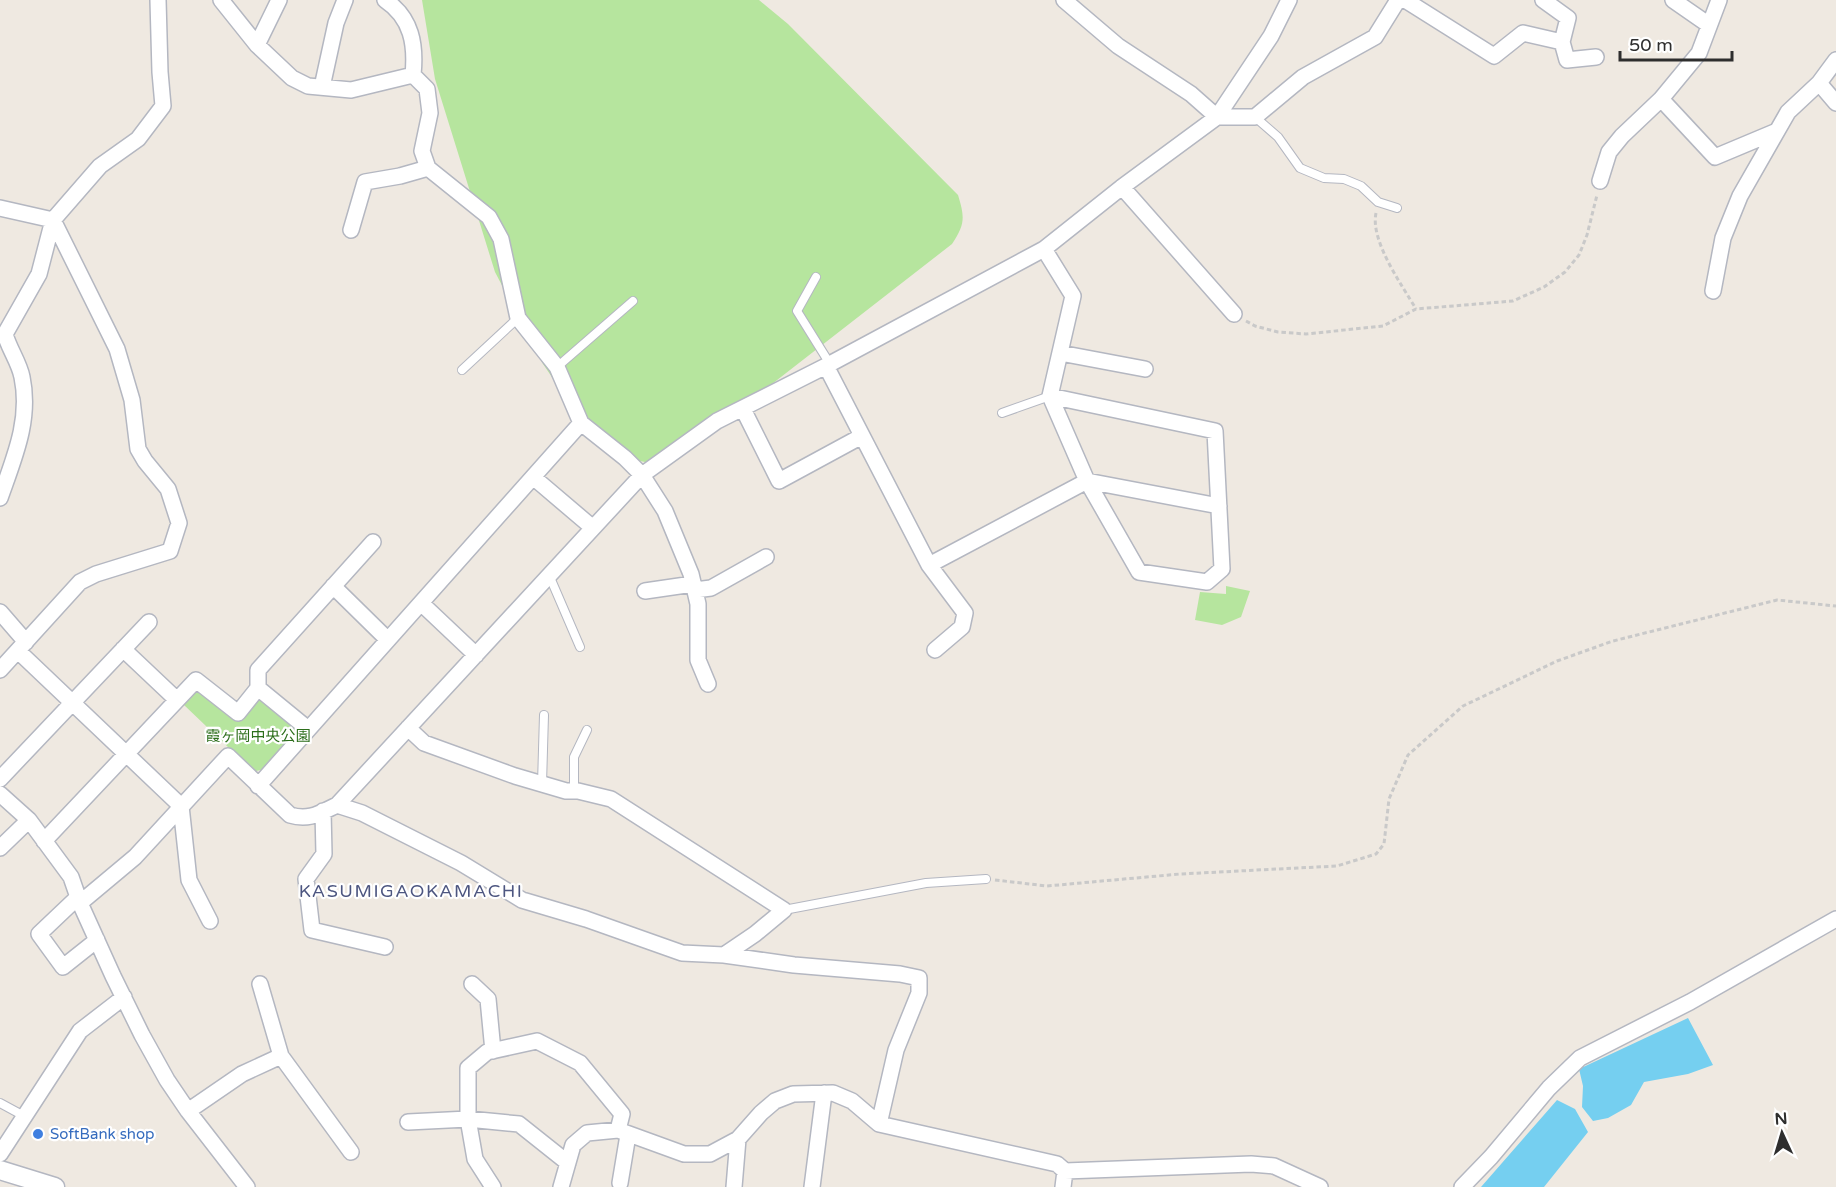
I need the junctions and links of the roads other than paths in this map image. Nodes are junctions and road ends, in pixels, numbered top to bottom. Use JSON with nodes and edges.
{"nodes":[{"id":1,"x":158,"y":0,"type":"edge"},
{"id":2,"x":222,"y":0,"type":"edge"},
{"id":3,"x":279,"y":0,"type":"edge"},
{"id":4,"x":345,"y":0,"type":"edge"},
{"id":5,"x":385,"y":0,"type":"edge"},
{"id":6,"x":1064,"y":0,"type":"edge"},
{"id":7,"x":1290,"y":0,"type":"edge"},
{"id":8,"x":1398,"y":0,"type":"edge"},
{"id":9,"x":1405,"y":0,"type":"edge"},
{"id":10,"x":1543,"y":0,"type":"edge"},
{"id":11,"x":1673,"y":0,"type":"edge"},
{"id":12,"x":1719,"y":0,"type":"edge"},
{"id":13,"x":1709,"y":25,"type":"junction"},
{"id":14,"x":1562,"y":42,"type":"junction"},
{"id":15,"x":257,"y":45,"type":"junction"},
{"id":16,"x":1596,"y":57,"type":"dead end"},
{"id":17,"x":1836,"y":60,"type":"edge"},
{"id":18,"x":413,"y":75,"type":"junction"},
{"id":19,"x":1819,"y":83,"type":"junction"},
{"id":20,"x":322,"y":87,"type":"junction"},
{"id":21,"x":1661,"y":99,"type":"junction"},
{"id":22,"x":1836,"y":104,"type":"edge"},
{"id":23,"x":1217,"y":117,"type":"junction"},
{"id":24,"x":1256,"y":117,"type":"junction"},
{"id":25,"x":1777,"y":131,"type":"junction"},
{"id":26,"x":428,"y":168,"type":"junction"},
{"id":27,"x":1600,"y":181,"type":"road end"},
{"id":28,"x":1122,"y":186,"type":"junction"},
{"id":29,"x":0,"y":208,"type":"edge"},
{"id":30,"x":1397,"y":208,"type":"dead end"},
{"id":31,"x":52,"y":220,"type":"junction"},
{"id":32,"x":351,"y":230,"type":"dead end"},
{"id":33,"x":1044,"y":249,"type":"junction"},
{"id":34,"x":816,"y":277,"type":"dead end"},
{"id":35,"x":1713,"y":291,"type":"dead end"},
{"id":36,"x":633,"y":301,"type":"dead end"},
{"id":37,"x":1234,"y":314,"type":"road end"},
{"id":38,"x":518,"y":318,"type":"junction"},
{"id":39,"x":1060,"y":353,"type":"junction"},
{"id":40,"x":828,"y":365,"type":"junction"},
{"id":41,"x":557,"y":367,"type":"junction"},
{"id":42,"x":1145,"y":369,"type":"dead end"},
{"id":43,"x":462,"y":370,"type":"dead end"},
{"id":44,"x":1050,"y":396,"type":"junction"},
{"id":45,"x":743,"y":409,"type":"junction"},
{"id":46,"x":1002,"y":412,"type":"dead end"},
{"id":47,"x":581,"y":423,"type":"junction"},
{"id":48,"x":862,"y":436,"type":"junction"},
{"id":49,"x":642,"y":475,"type":"junction"},
{"id":50,"x":533,"y":477,"type":"junction"},
{"id":51,"x":1087,"y":481,"type":"junction"},
{"id":52,"x":0,"y":498,"type":"edge"},
{"id":53,"x":1219,"y":506,"type":"junction"},
{"id":54,"x":593,"y":528,"type":"junction"},
{"id":55,"x":373,"y":542,"type":"dead end"},
{"id":56,"x":766,"y":557,"type":"dead end"},
{"id":57,"x":929,"y":565,"type":"junction"},
{"id":58,"x":549,"y":575,"type":"junction"},
{"id":59,"x":333,"y":586,"type":"junction"},
{"id":60,"x":694,"y":587,"type":"junction"},
{"id":61,"x":645,"y":591,"type":"dead end"},
{"id":62,"x":421,"y":603,"type":"junction"},
{"id":63,"x":0,"y":612,"type":"edge"},
{"id":64,"x":149,"y":622,"type":"dead end"},
{"id":65,"x":388,"y":640,"type":"junction"},
{"id":66,"x":22,"y":647,"type":"junction"},
{"id":67,"x":580,"y":647,"type":"dead end"},
{"id":68,"x":123,"y":650,"type":"junction"},
{"id":69,"x":935,"y":650,"type":"dead end"},
{"id":70,"x":476,"y":655,"type":"junction"},
{"id":71,"x":0,"y":670,"type":"edge"},
{"id":72,"x":708,"y":684,"type":"dead end"},
{"id":73,"x":258,"y":688,"type":"junction"},
{"id":74,"x":177,"y":700,"type":"junction"},
{"id":75,"x":73,"y":702,"type":"junction"},
{"id":76,"x":544,"y":715,"type":"dead end"},
{"id":77,"x":408,"y":728,"type":"junction"},
{"id":78,"x":308,"y":729,"type":"junction"},
{"id":79,"x":587,"y":730,"type":"dead end"},
{"id":80,"x":126,"y":753,"type":"junction"},
{"id":81,"x":0,"y":779,"type":"edge"},
{"id":82,"x":542,"y":784,"type":"junction"},
{"id":83,"x":258,"y":786,"type":"junction"},
{"id":84,"x":574,"y":791,"type":"junction"},
{"id":85,"x":0,"y":794,"type":"edge"},
{"id":86,"x":182,"y":806,"type":"junction"},
{"id":87,"x":330,"y":808,"type":"junction"},
{"id":88,"x":28,"y":820,"type":"junction"},
{"id":89,"x":44,"y":841,"type":"junction"},
{"id":90,"x":0,"y":848,"type":"edge"},
{"id":91,"x":986,"y":879,"type":"road end"},
{"id":92,"x":79,"y":900,"type":"junction"},
{"id":93,"x":784,"y":910,"type":"junction"},
{"id":94,"x":1836,"y":919,"type":"edge"},
{"id":95,"x":210,"y":921,"type":"dead end"},
{"id":96,"x":97,"y":940,"type":"junction"},
{"id":97,"x":385,"y":947,"type":"dead end"},
{"id":98,"x":724,"y":955,"type":"junction"},
{"id":99,"x":260,"y":984,"type":"dead end"},
{"id":100,"x":472,"y":984,"type":"dead end"},
{"id":101,"x":124,"y":997,"type":"junction"},
{"id":102,"x":493,"y":1051,"type":"junction"},
{"id":103,"x":281,"y":1056,"type":"junction"},
{"id":104,"x":824,"y":1093,"type":"junction"},
{"id":105,"x":0,"y":1102,"type":"edge"},
{"id":106,"x":188,"y":1111,"type":"junction"},
{"id":107,"x":24,"y":1116,"type":"junction"},
{"id":108,"x":468,"y":1119,"type":"junction"},
{"id":109,"x":408,"y":1122,"type":"dead end"},
{"id":110,"x":879,"y":1124,"type":"junction"},
{"id":111,"x":623,"y":1133,"type":"junction"},
{"id":112,"x":738,"y":1139,"type":"junction"},
{"id":113,"x":351,"y":1152,"type":"dead end"},
{"id":114,"x":0,"y":1154,"type":"edge"},
{"id":115,"x":568,"y":1163,"type":"junction"},
{"id":116,"x":0,"y":1170,"type":"edge"},
{"id":117,"x":1065,"y":1170,"type":"junction"},
{"id":118,"x":620,"y":1183,"type":"dead end"},
{"id":119,"x":55,"y":1187,"type":"edge"},
{"id":120,"x":247,"y":1187,"type":"edge"},
{"id":121,"x":493,"y":1187,"type":"edge"},
{"id":122,"x":561,"y":1187,"type":"edge"},
{"id":123,"x":734,"y":1187,"type":"edge"},
{"id":124,"x":812,"y":1187,"type":"edge"},
{"id":125,"x":1063,"y":1187,"type":"edge"},
{"id":126,"x":1320,"y":1187,"type":"edge"},
{"id":127,"x":1462,"y":1187,"type":"edge"}],
"edges":[{"from":1,"to":31,"type":"street"},
{"from":2,"to":15,"type":"street"},
{"from":3,"to":15,"type":"street"},
{"from":4,"to":20,"type":"street"},
{"from":5,"to":18,"type":"street"},
{"from":6,"to":23,"type":"street"},
{"from":7,"to":23,"type":"street"},
{"from":8,"to":24,"type":"street"},
{"from":9,"to":14,"type":"street"},
{"from":10,"to":14,"type":"street"},
{"from":11,"to":13,"type":"street"},
{"from":12,"to":13,"type":"street"},
{"from":13,"to":21,"type":"street"},
{"from":14,"to":16,"type":"street"},
{"from":15,"to":20,"type":"street"},
{"from":17,"to":19,"type":"street"},
{"from":18,"to":20,"type":"street"},
{"from":18,"to":26,"type":"street"},
{"from":19,"to":22,"type":"street"},
{"from":19,"to":25,"type":"street"},
{"from":21,"to":25,"type":"street"},
{"from":21,"to":27,"type":"street"},
{"from":23,"to":24,"type":"street"},
{"from":23,"to":28,"type":"street"},
{"from":24,"to":30,"type":"lane"},
{"from":25,"to":35,"type":"street"},
{"from":26,"to":32,"type":"street"},
{"from":26,"to":38,"type":"street"},
{"from":28,"to":33,"type":"street"},
{"from":28,"to":37,"type":"street"},
{"from":29,"to":31,"type":"street"},
{"from":31,"to":52,"type":"street"},
{"from":31,"to":66,"type":"street"},
{"from":33,"to":39,"type":"street"},
{"from":33,"to":40,"type":"street"},
{"from":34,"to":40,"type":"lane"},
{"from":36,"to":41,"type":"lane"},
{"from":38,"to":41,"type":"street"},
{"from":38,"to":43,"type":"lane"},
{"from":39,"to":42,"type":"street"},
{"from":39,"to":44,"type":"street"},
{"from":40,"to":45,"type":"street"},
{"from":40,"to":48,"type":"street"},
{"from":41,"to":47,"type":"street"},
{"from":44,"to":46,"type":"lane"},
{"from":44,"to":51,"type":"street"},
{"from":44,"to":53,"type":"street"},
{"from":45,"to":48,"type":"street"},
{"from":45,"to":49,"type":"street"},
{"from":47,"to":49,"type":"street"},
{"from":47,"to":50,"type":"street"},
{"from":48,"to":57,"type":"street"},
{"from":49,"to":54,"type":"street"},
{"from":49,"to":60,"type":"street"},
{"from":50,"to":54,"type":"street"},
{"from":50,"to":62,"type":"street"},
{"from":51,"to":53,"type":"street"},
{"from":51,"to":53,"type":"street"},
{"from":51,"to":57,"type":"street"},
{"from":54,"to":58,"type":"street"},
{"from":55,"to":59,"type":"street"},
{"from":56,"to":60,"type":"street"},
{"from":57,"to":69,"type":"street"},
{"from":58,"to":67,"type":"lane"},
{"from":58,"to":70,"type":"street"},
{"from":59,"to":65,"type":"street"},
{"from":59,"to":73,"type":"street"},
{"from":60,"to":61,"type":"street"},
{"from":60,"to":72,"type":"street"},
{"from":62,"to":65,"type":"street"},
{"from":62,"to":70,"type":"street"},
{"from":63,"to":66,"type":"street"},
{"from":64,"to":68,"type":"street"},
{"from":65,"to":78,"type":"street"},
{"from":66,"to":71,"type":"street"},
{"from":66,"to":75,"type":"street"},
{"from":68,"to":74,"type":"street"},
{"from":68,"to":75,"type":"street"},
{"from":70,"to":77,"type":"street"},
{"from":73,"to":74,"type":"street"},
{"from":73,"to":78,"type":"street"},
{"from":74,"to":80,"type":"street"},
{"from":75,"to":80,"type":"street"},
{"from":75,"to":81,"type":"street"},
{"from":76,"to":82,"type":"lane"},
{"from":77,"to":82,"type":"street"},
{"from":77,"to":87,"type":"street"},
{"from":78,"to":83,"type":"street"},
{"from":79,"to":84,"type":"lane"},
{"from":80,"to":86,"type":"street"},
{"from":80,"to":89,"type":"street"},
{"from":82,"to":84,"type":"street"},
{"from":83,"to":86,"type":"street"},
{"from":83,"to":87,"type":"street"},
{"from":84,"to":93,"type":"street"},
{"from":85,"to":88,"type":"street"},
{"from":86,"to":92,"type":"street"},
{"from":86,"to":95,"type":"street"},
{"from":87,"to":97,"type":"street"},
{"from":87,"to":98,"type":"street"},
{"from":88,"to":89,"type":"street"},
{"from":88,"to":90,"type":"street"},
{"from":89,"to":92,"type":"street"},
{"from":91,"to":93,"type":"lane"},
{"from":92,"to":96,"type":"street"},
{"from":92,"to":96,"type":"street"},
{"from":93,"to":98,"type":"street"},
{"from":94,"to":127,"type":"street"},
{"from":96,"to":101,"type":"street"},
{"from":98,"to":110,"type":"street"},
{"from":99,"to":103,"type":"street"},
{"from":100,"to":102,"type":"street"},
{"from":101,"to":106,"type":"street"},
{"from":101,"to":107,"type":"street"},
{"from":102,"to":108,"type":"street"},
{"from":102,"to":111,"type":"street"},
{"from":103,"to":106,"type":"street"},
{"from":103,"to":113,"type":"street"},
{"from":104,"to":110,"type":"street"},
{"from":104,"to":112,"type":"street"},
{"from":104,"to":124,"type":"street"},
{"from":105,"to":107,"type":"lane"},
{"from":106,"to":120,"type":"street"},
{"from":107,"to":114,"type":"street"},
{"from":108,"to":109,"type":"street"},
{"from":108,"to":115,"type":"street"},
{"from":108,"to":121,"type":"street"},
{"from":110,"to":117,"type":"street"},
{"from":111,"to":112,"type":"street"},
{"from":111,"to":115,"type":"street"},
{"from":111,"to":118,"type":"street"},
{"from":112,"to":123,"type":"street"},
{"from":115,"to":122,"type":"street"},
{"from":116,"to":119,"type":"street"},
{"from":117,"to":125,"type":"street"},
{"from":117,"to":126,"type":"street"}]}
